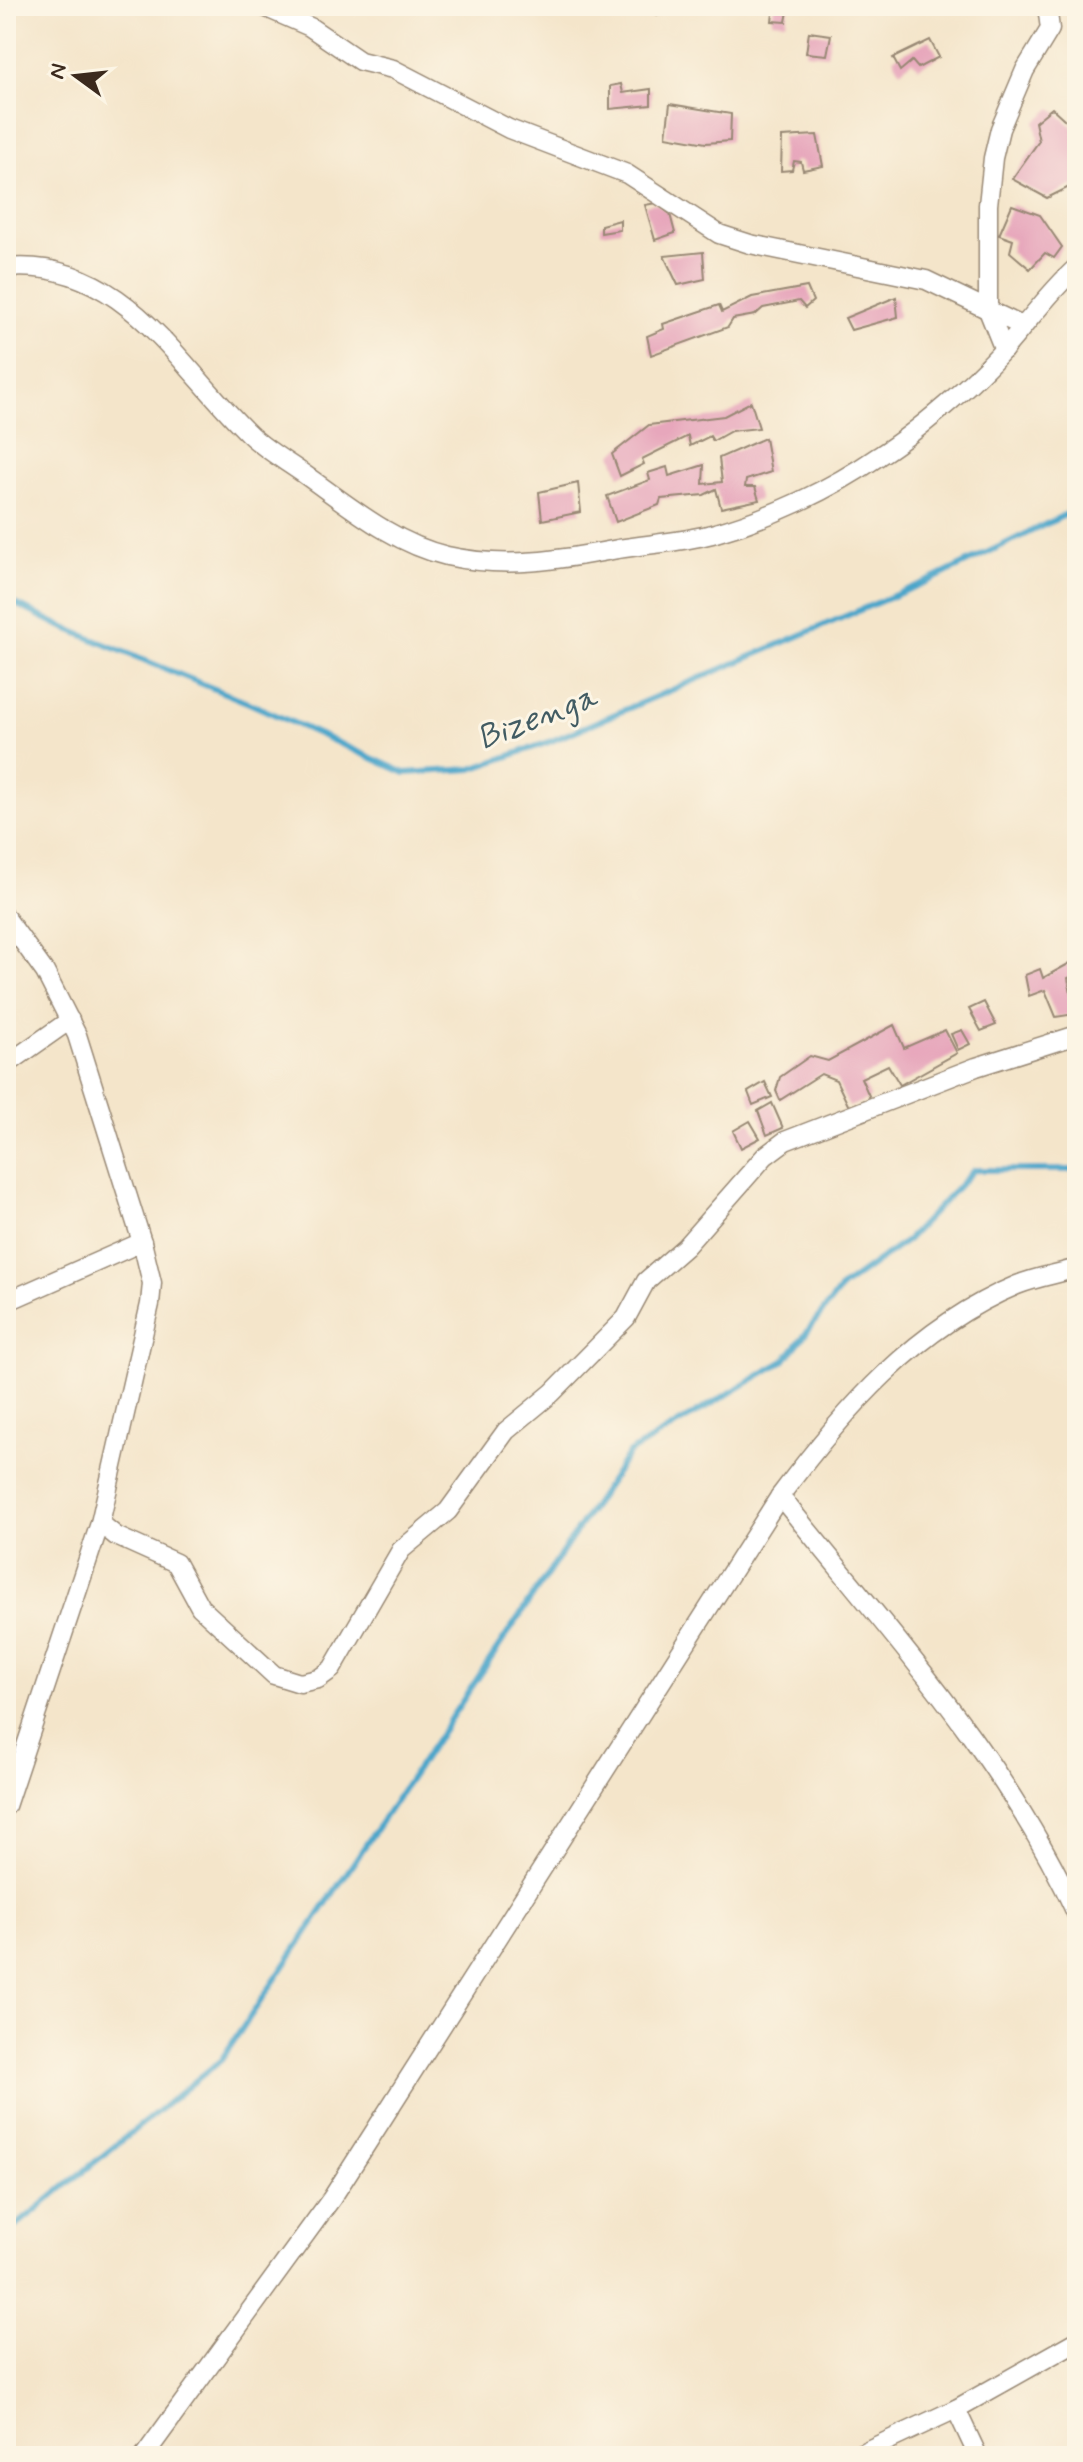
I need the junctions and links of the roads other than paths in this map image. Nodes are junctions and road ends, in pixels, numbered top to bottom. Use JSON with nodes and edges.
{"nodes":[{"id":1,"x":262,"y":6,"type":"edge"},
{"id":2,"x":1047,"y":6,"type":"edge"},
{"id":3,"x":1077,"y":267,"type":"edge"},
{"id":4,"x":6,"y":268,"type":"edge"},
{"id":5,"x":988,"y":310,"type":"junction"},
{"id":6,"x":1022,"y":326,"type":"junction"},
{"id":7,"x":1004,"y":350,"type":"junction"},
{"id":8,"x":6,"y":918,"type":"edge"},
{"id":9,"x":70,"y":1020,"type":"junction"},
{"id":10,"x":1077,"y":1035,"type":"edge"},
{"id":11,"x":6,"y":1065,"type":"edge"},
{"id":12,"x":142,"y":1242,"type":"junction"},
{"id":13,"x":1077,"y":1268,"type":"edge"},
{"id":14,"x":6,"y":1302,"type":"edge"},
{"id":15,"x":780,"y":1496,"type":"junction"},
{"id":16,"x":100,"y":1523,"type":"junction"},
{"id":17,"x":6,"y":1806,"type":"edge"},
{"id":18,"x":1077,"y":1915,"type":"edge"},
{"id":19,"x":1077,"y":2341,"type":"edge"},
{"id":20,"x":956,"y":2409,"type":"junction"},
{"id":21,"x":144,"y":2456,"type":"edge"},
{"id":22,"x":855,"y":2456,"type":"edge"},
{"id":23,"x":978,"y":2456,"type":"edge"}],
"edges":[{"from":1,"to":5,"type":"street"},
{"from":2,"to":5,"type":"street"},
{"from":3,"to":6,"type":"street"},
{"from":4,"to":7,"type":"street"},
{"from":5,"to":6,"type":"street"},
{"from":5,"to":7,"type":"street"},
{"from":6,"to":7,"type":"street"},
{"from":8,"to":9,"type":"street"},
{"from":9,"to":11,"type":"street"},
{"from":9,"to":12,"type":"street"},
{"from":10,"to":16,"type":"street"},
{"from":12,"to":14,"type":"street"},
{"from":12,"to":16,"type":"street"},
{"from":13,"to":15,"type":"street"},
{"from":15,"to":18,"type":"street"},
{"from":15,"to":21,"type":"street"},
{"from":16,"to":17,"type":"street"},
{"from":19,"to":20,"type":"street"},
{"from":20,"to":22,"type":"street"},
{"from":20,"to":23,"type":"street"}]}
